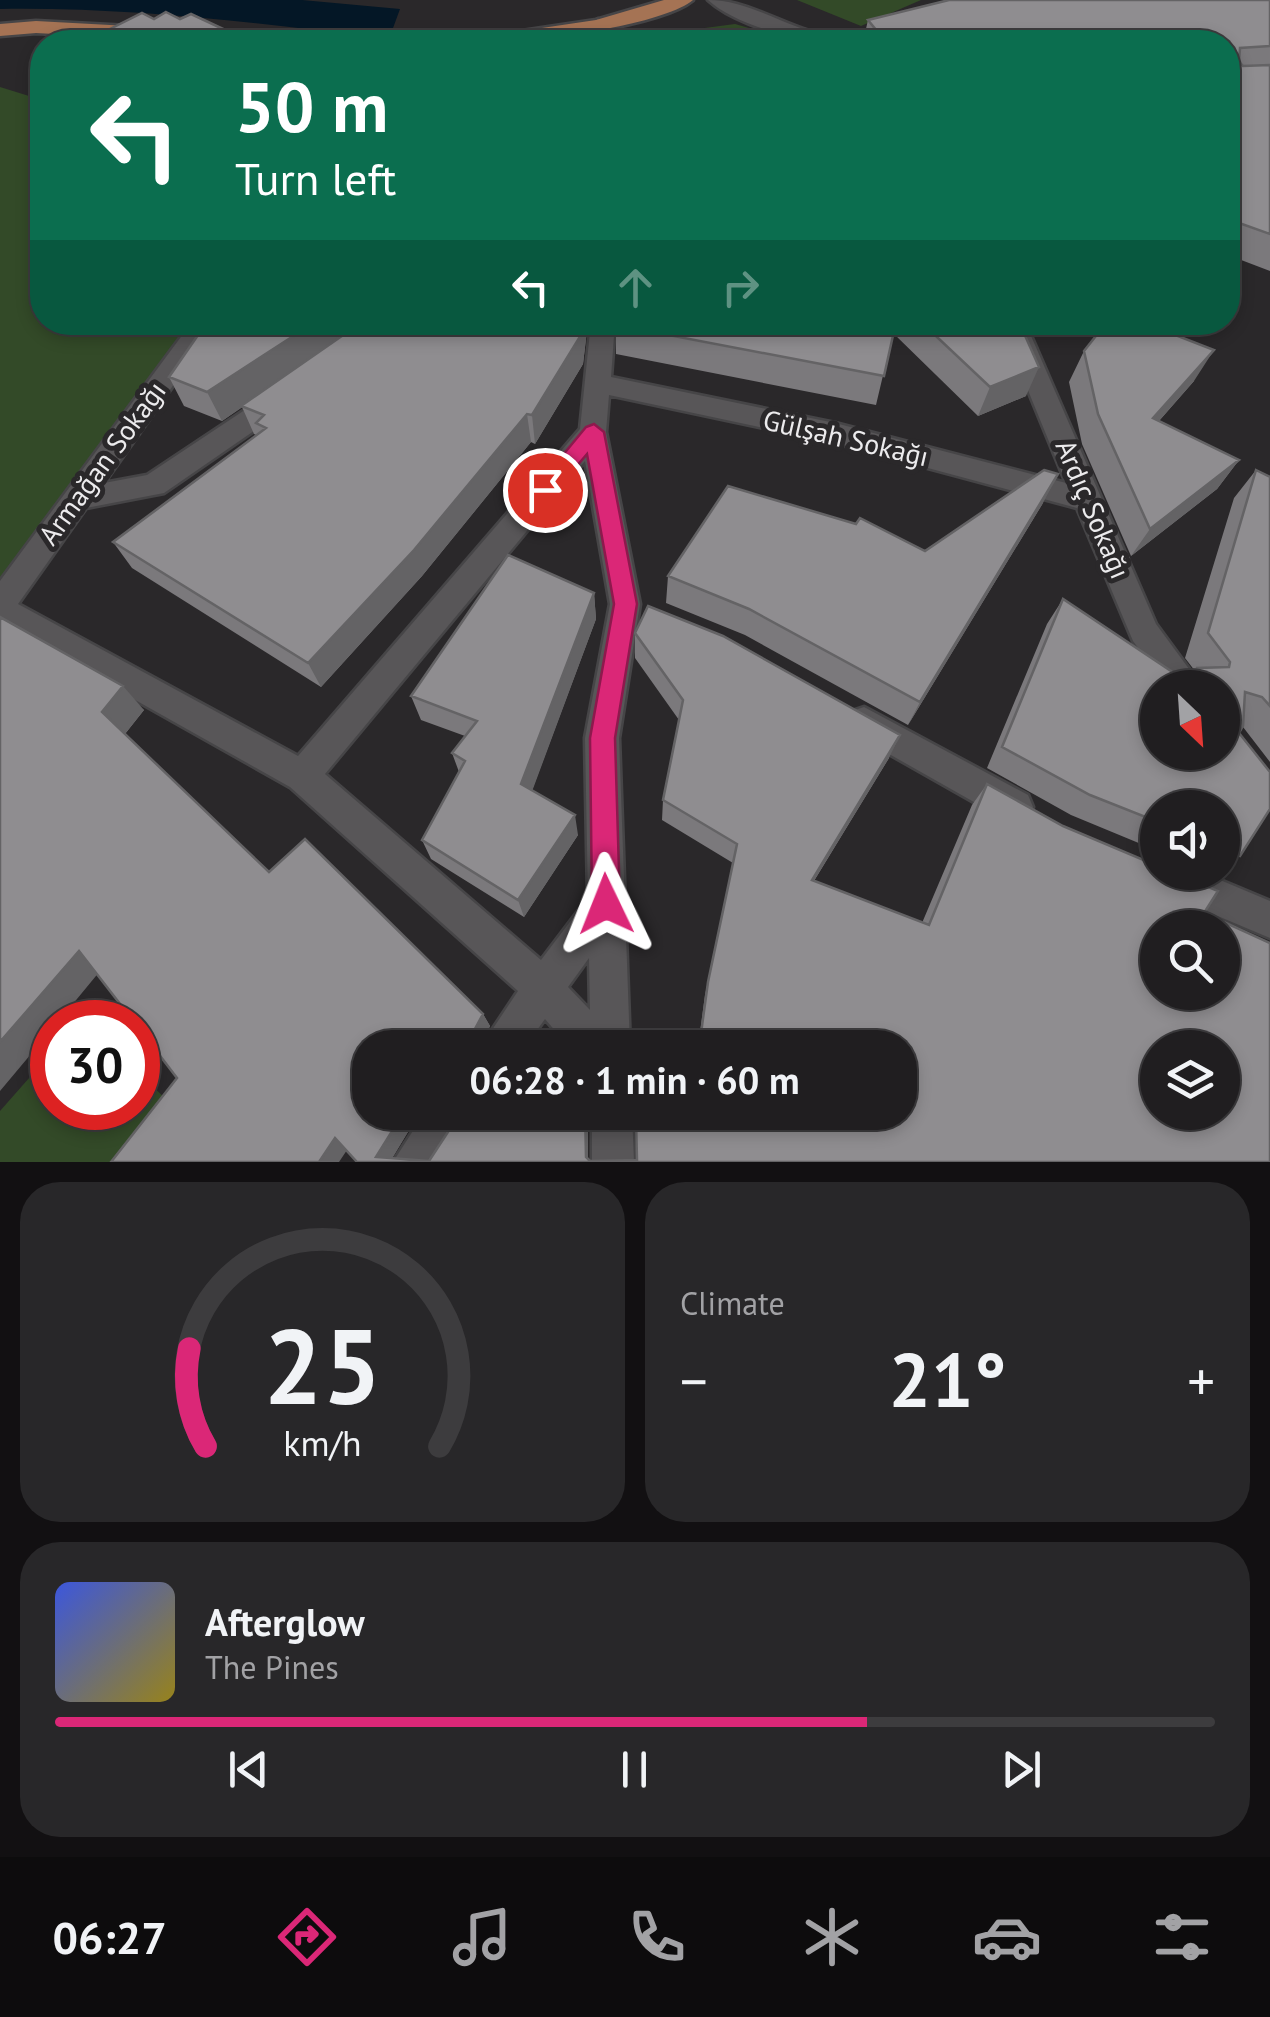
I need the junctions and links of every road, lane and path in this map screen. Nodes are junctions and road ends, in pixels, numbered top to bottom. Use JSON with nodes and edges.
{"nodes":[{"id":1,"x":684,"y":0,"type":"edge"},
{"id":2,"x":717,"y":0,"type":"edge"},
{"id":3,"x":917,"y":19,"type":"edge"},
{"id":4,"x":0,"y":30,"type":"edge"},
{"id":5,"x":93,"y":30,"type":"edge"},
{"id":6,"x":610,"y":30,"type":"edge"},
{"id":7,"x":794,"y":30,"type":"edge"},
{"id":8,"x":890,"y":30,"type":"edge"},
{"id":9,"x":196,"y":335,"type":"edge"},
{"id":10,"x":603,"y":335,"type":"edge"},
{"id":11,"x":1018,"y":335,"type":"edge"},
{"id":12,"x":600,"y":384,"type":"junction"},
{"id":13,"x":298,"y":388,"type":"edge"},
{"id":14,"x":594,"y":432,"type":"junction"},
{"id":15,"x":74,"y":499,"type":"junction"},
{"id":16,"x":1090,"y":500,"type":"junction"},
{"id":17,"x":625,"y":604,"type":"junction"},
{"id":18,"x":0,"y":607,"type":"edge"},
{"id":19,"x":661,"y":618,"type":"edge"},
{"id":20,"x":1173,"y":670,"type":"edge"},
{"id":21,"x":834,"y":705,"type":"edge"},
{"id":22,"x":302,"y":776,"type":"junction"},
{"id":23,"x":1040,"y":821,"type":"edge"},
{"id":24,"x":1198,"y":890,"type":"edge"},
{"id":25,"x":606,"y":904,"type":"junction"},
{"id":26,"x":1270,"y":920,"type":"edge"},
{"id":27,"x":544,"y":988,"type":"junction"},
{"id":28,"x":513,"y":1030,"type":"edge"},
{"id":29,"x":581,"y":1030,"type":"edge"},
{"id":30,"x":610,"y":1030,"type":"edge"},
{"id":31,"x":438,"y":1130,"type":"edge"},
{"id":32,"x":613,"y":1130,"type":"edge"},
{"id":33,"x":414,"y":1162,"type":"edge"},
{"id":34,"x":614,"y":1162,"type":"edge"}],
"edges":[{"from":1,"to":6,"type":"main road"},
{"from":2,"to":7,"type":"street"},
{"from":3,"to":8,"type":"street"},
{"from":4,"to":5,"type":"main road"},
{"from":9,"to":15,"type":"street","name":"Armağan Sokağı"},
{"from":10,"to":12,"type":"street"},
{"from":11,"to":16,"type":"street","name":"Ardıç Sokağı"},
{"from":12,"to":14,"type":"street"},
{"from":12,"to":16,"type":"street","name":"Gülşah Sokağı"},
{"from":13,"to":15,"type":"street"},
{"from":14,"to":17,"type":"street"},
{"from":14,"to":22,"type":"street"},
{"from":15,"to":18,"type":"street","name":"Armağan Sokağı"},
{"from":16,"to":20,"type":"street","name":"Ardıç Sokağı"},
{"from":17,"to":19,"type":"street"},
{"from":17,"to":25,"type":"street"},
{"from":18,"to":22,"type":"street"},
{"from":21,"to":23,"type":"street"},
{"from":22,"to":27,"type":"street"},
{"from":24,"to":26,"type":"street"},
{"from":25,"to":27,"type":"street"},
{"from":25,"to":30,"type":"street"},
{"from":27,"to":28,"type":"street"},
{"from":27,"to":29,"type":"street"},
{"from":31,"to":33,"type":"street"},
{"from":32,"to":34,"type":"street"}]}
